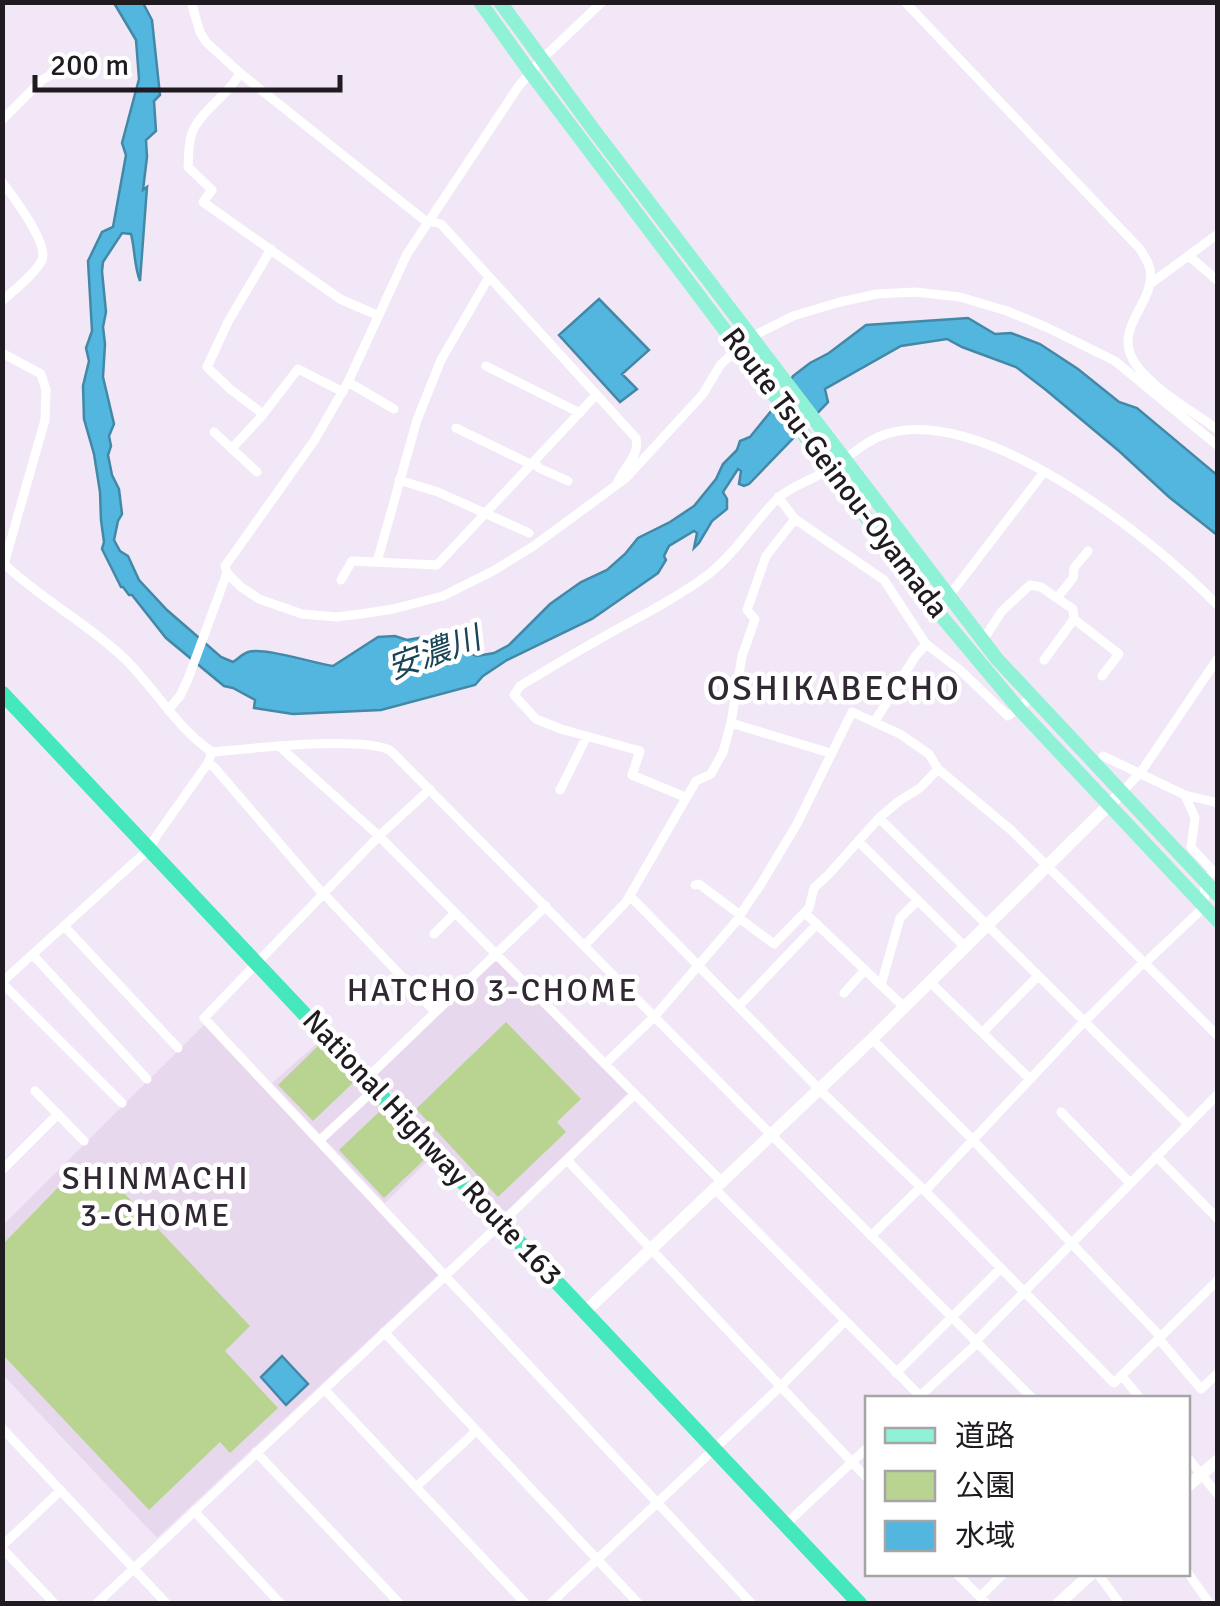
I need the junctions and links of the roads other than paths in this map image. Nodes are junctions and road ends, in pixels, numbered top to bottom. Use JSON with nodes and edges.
{"nodes":[{"id":1,"x":191,"y":2,"type":"edge"},
{"id":2,"x":480,"y":2,"type":"edge"},
{"id":3,"x":500,"y":2,"type":"edge"},
{"id":4,"x":602,"y":2,"type":"edge"},
{"id":5,"x":904,"y":2,"type":"edge"},
{"id":6,"x":542,"y":58,"type":"junction"},
{"id":7,"x":61,"y":69,"type":"dead end"},
{"id":8,"x":530,"y":72,"type":"junction"},
{"id":9,"x":240,"y":73,"type":"junction"},
{"id":10,"x":2,"y":120,"type":"edge"},
{"id":11,"x":2,"y":182,"type":"edge"},
{"id":12,"x":428,"y":222,"type":"junction"},
{"id":13,"x":1218,"y":234,"type":"edge"},
{"id":14,"x":272,"y":249,"type":"junction"},
{"id":15,"x":1190,"y":256,"type":"junction"},
{"id":16,"x":488,"y":277,"type":"junction"},
{"id":17,"x":1218,"y":281,"type":"edge"},
{"id":18,"x":1150,"y":284,"type":"junction"},
{"id":19,"x":2,"y":301,"type":"edge"},
{"id":20,"x":377,"y":315,"type":"junction"},
{"id":21,"x":745,"y":341,"type":"junction"},
{"id":22,"x":2,"y":353,"type":"edge"},
{"id":23,"x":486,"y":366,"type":"dead end"},
{"id":24,"x":348,"y":382,"type":"junction"},
{"id":25,"x":342,"y":392,"type":"junction"},
{"id":26,"x":596,"y":395,"type":"junction"},
{"id":27,"x":394,"y":409,"type":"dead end"},
{"id":28,"x":263,"y":414,"type":"junction"},
{"id":29,"x":580,"y":414,"type":"junction"},
{"id":30,"x":456,"y":428,"type":"dead end"},
{"id":31,"x":1218,"y":430,"type":"edge"},
{"id":32,"x":214,"y":432,"type":"dead end"},
{"id":33,"x":1218,"y":446,"type":"edge"},
{"id":34,"x":232,"y":448,"type":"junction"},
{"id":35,"x":843,"y":456,"type":"junction"},
{"id":36,"x":533,"y":464,"type":"junction"},
{"id":37,"x":829,"y":465,"type":"junction"},
{"id":38,"x":257,"y":472,"type":"dead end"},
{"id":39,"x":1044,"y":472,"type":"junction"},
{"id":40,"x":399,"y":480,"type":"junction"},
{"id":41,"x":568,"y":481,"type":"dead end"},
{"id":42,"x":616,"y":486,"type":"junction"},
{"id":43,"x":778,"y":497,"type":"junction"},
{"id":44,"x":486,"y":513,"type":"junction"},
{"id":45,"x":795,"y":519,"type":"junction"},
{"id":46,"x":529,"y":533,"type":"dead end"},
{"id":47,"x":1088,"y":550,"type":"dead end"},
{"id":48,"x":376,"y":562,"type":"junction"},
{"id":49,"x":3,"y":563,"type":"edge"},
{"id":50,"x":228,"y":573,"type":"junction"},
{"id":51,"x":340,"y":580,"type":"dead end"},
{"id":52,"x":949,"y":596,"type":"junction"},
{"id":53,"x":1057,"y":598,"type":"junction"},
{"id":54,"x":1218,"y":606,"type":"edge"},
{"id":55,"x":1074,"y":620,"type":"junction"},
{"id":56,"x":983,"y":640,"type":"junction"},
{"id":57,"x":926,"y":644,"type":"junction"},
{"id":58,"x":1044,"y":660,"type":"dead end"},
{"id":59,"x":1217,"y":660,"type":"edge"},
{"id":60,"x":1102,"y":676,"type":"dead end"},
{"id":61,"x":2,"y":693,"type":"edge"},
{"id":62,"x":1032,"y":698,"type":"junction"},
{"id":63,"x":1019,"y":708,"type":"junction"},
{"id":64,"x":168,"y":710,"type":"junction"},
{"id":65,"x":875,"y":721,"type":"junction"},
{"id":66,"x":731,"y":723,"type":"junction"},
{"id":67,"x":587,"y":736,"type":"junction"},
{"id":68,"x":280,"y":746,"type":"junction"},
{"id":69,"x":212,"y":752,"type":"junction"},
{"id":70,"x":830,"y":753,"type":"junction"},
{"id":71,"x":1104,"y":756,"type":"dead end"},
{"id":72,"x":208,"y":763,"type":"junction"},
{"id":73,"x":938,"y":769,"type":"junction"},
{"id":74,"x":1140,"y":774,"type":"junction"},
{"id":75,"x":430,"y":788,"type":"junction"},
{"id":76,"x":560,"y":790,"type":"dead end"},
{"id":77,"x":1121,"y":793,"type":"junction"},
{"id":78,"x":1185,"y":795,"type":"junction"},
{"id":79,"x":685,"y":797,"type":"junction"},
{"id":80,"x":1109,"y":804,"type":"junction"},
{"id":81,"x":1218,"y":804,"type":"edge"},
{"id":82,"x":879,"y":818,"type":"junction"},
{"id":83,"x":379,"y":836,"type":"junction"},
{"id":84,"x":858,"y":841,"type":"junction"},
{"id":85,"x":149,"y":850,"type":"junction"},
{"id":86,"x":1046,"y":866,"type":"junction"},
{"id":87,"x":1206,"y":882,"type":"junction"},
{"id":88,"x":695,"y":885,"type":"dead end"},
{"id":89,"x":323,"y":894,"type":"junction"},
{"id":90,"x":1218,"y":895,"type":"edge"},
{"id":91,"x":630,"y":896,"type":"junction"},
{"id":92,"x":918,"y":900,"type":"junction"},
{"id":93,"x":546,"y":906,"type":"junction"},
{"id":94,"x":1204,"y":907,"type":"junction"},
{"id":95,"x":456,"y":912,"type":"junction"},
{"id":96,"x":805,"y":913,"type":"junction"},
{"id":97,"x":739,"y":916,"type":"junction"},
{"id":98,"x":1218,"y":920,"type":"edge"},
{"id":99,"x":817,"y":924,"type":"junction"},
{"id":100,"x":987,"y":926,"type":"junction"},
{"id":101,"x":65,"y":927,"type":"junction"},
{"id":102,"x":434,"y":934,"type":"dead end"},
{"id":103,"x":584,"y":946,"type":"junction"},
{"id":104,"x":965,"y":947,"type":"junction"},
{"id":105,"x":496,"y":954,"type":"junction"},
{"id":106,"x":33,"y":955,"type":"junction"},
{"id":107,"x":256,"y":962,"type":"junction"},
{"id":108,"x":1144,"y":963,"type":"junction"},
{"id":109,"x":700,"y":966,"type":"junction"},
{"id":110,"x":866,"y":970,"type":"junction"},
{"id":111,"x":1038,"y":976,"type":"junction"},
{"id":112,"x":930,"y":982,"type":"junction"},
{"id":113,"x":2,"y":983,"type":"edge"},
{"id":114,"x":881,"y":985,"type":"junction"},
{"id":115,"x":844,"y":994,"type":"dead end"},
{"id":116,"x":739,"y":1006,"type":"junction"},
{"id":117,"x":904,"y":1007,"type":"junction"},
{"id":118,"x":436,"y":1012,"type":"junction"},
{"id":119,"x":654,"y":1016,"type":"junction"},
{"id":120,"x":205,"y":1019,"type":"junction"},
{"id":121,"x":1084,"y":1022,"type":"junction"},
{"id":122,"x":194,"y":1029,"type":"dead end"},
{"id":123,"x":983,"y":1032,"type":"junction"},
{"id":124,"x":1218,"y":1036,"type":"edge"},
{"id":125,"x":872,"y":1039,"type":"junction"},
{"id":126,"x":178,"y":1048,"type":"dead end"},
{"id":127,"x":605,"y":1064,"type":"junction"},
{"id":128,"x":147,"y":1078,"type":"dead end"},
{"id":129,"x":1030,"y":1079,"type":"junction"},
{"id":130,"x":371,"y":1083,"type":"junction"},
{"id":131,"x":820,"y":1088,"type":"junction"},
{"id":132,"x":35,"y":1091,"type":"dead end"},
{"id":133,"x":635,"y":1094,"type":"junction"},
{"id":134,"x":1218,"y":1094,"type":"edge"},
{"id":135,"x":122,"y":1103,"type":"dead end"},
{"id":136,"x":1062,"y":1112,"type":"dead end"},
{"id":137,"x":58,"y":1114,"type":"junction"},
{"id":138,"x":1188,"y":1124,"type":"junction"},
{"id":139,"x":771,"y":1135,"type":"junction"},
{"id":140,"x":320,"y":1140,"type":"junction"},
{"id":141,"x":973,"y":1140,"type":"junction"},
{"id":142,"x":84,"y":1141,"type":"dead end"},
{"id":143,"x":1156,"y":1156,"type":"junction"},
{"id":144,"x":567,"y":1160,"type":"junction"},
{"id":145,"x":2,"y":1170,"type":"edge"},
{"id":146,"x":1130,"y":1182,"type":"junction"},
{"id":147,"x":719,"y":1185,"type":"junction"},
{"id":148,"x":923,"y":1190,"type":"junction"},
{"id":149,"x":1218,"y":1219,"type":"edge"},
{"id":150,"x":502,"y":1223,"type":"junction"},
{"id":151,"x":872,"y":1236,"type":"junction"},
{"id":152,"x":1071,"y":1242,"type":"junction"},
{"id":153,"x":652,"y":1249,"type":"junction"},
{"id":154,"x":1002,"y":1268,"type":"junction"},
{"id":155,"x":445,"y":1274,"type":"junction"},
{"id":156,"x":1218,"y":1280,"type":"edge"},
{"id":157,"x":1024,"y":1290,"type":"junction"},
{"id":158,"x":586,"y":1311,"type":"junction"},
{"id":159,"x":952,"y":1318,"type":"junction"},
{"id":160,"x":844,"y":1322,"type":"junction"},
{"id":161,"x":384,"y":1332,"type":"junction"},
{"id":162,"x":1158,"y":1339,"type":"junction"},
{"id":163,"x":976,"y":1341,"type":"junction"},
{"id":164,"x":896,"y":1373,"type":"junction"},
{"id":165,"x":1122,"y":1376,"type":"junction"},
{"id":166,"x":1215,"y":1380,"type":"edge"},
{"id":167,"x":781,"y":1386,"type":"junction"},
{"id":168,"x":324,"y":1389,"type":"junction"},
{"id":169,"x":918,"y":1396,"type":"edge"},
{"id":170,"x":922,"y":1396,"type":"edge"},
{"id":171,"x":1030,"y":1396,"type":"edge"},
{"id":172,"x":1138,"y":1396,"type":"edge"},
{"id":173,"x":2,"y":1428,"type":"edge"},
{"id":174,"x":475,"y":1432,"type":"junction"},
{"id":175,"x":714,"y":1450,"type":"junction"},
{"id":176,"x":865,"y":1450,"type":"edge"},
{"id":177,"x":256,"y":1452,"type":"junction"},
{"id":178,"x":1190,"y":1460,"type":"edge"},
{"id":179,"x":1218,"y":1460,"type":"edge"},
{"id":180,"x":852,"y":1462,"type":"junction"},
{"id":181,"x":1201,"y":1474,"type":"junction"},
{"id":182,"x":865,"y":1475,"type":"edge"},
{"id":183,"x":1190,"y":1484,"type":"edge"},
{"id":184,"x":417,"y":1486,"type":"junction"},
{"id":185,"x":61,"y":1490,"type":"junction"},
{"id":186,"x":1218,"y":1495,"type":"edge"},
{"id":187,"x":657,"y":1502,"type":"junction"},
{"id":188,"x":194,"y":1511,"type":"junction"},
{"id":189,"x":786,"y":1524,"type":"junction"},
{"id":190,"x":2,"y":1547,"type":"edge"},
{"id":191,"x":597,"y":1559,"type":"junction"},
{"id":192,"x":134,"y":1567,"type":"junction"},
{"id":193,"x":960,"y":1576,"type":"edge"},
{"id":194,"x":1001,"y":1576,"type":"edge"},
{"id":195,"x":1092,"y":1576,"type":"edge"},
{"id":196,"x":1096,"y":1576,"type":"edge"},
{"id":197,"x":1190,"y":1576,"type":"edge"},
{"id":198,"x":983,"y":1600,"type":"edge"},
{"id":199,"x":55,"y":1604,"type":"edge"},
{"id":200,"x":96,"y":1604,"type":"edge"},
{"id":201,"x":167,"y":1604,"type":"edge"},
{"id":202,"x":280,"y":1604,"type":"edge"},
{"id":203,"x":400,"y":1604,"type":"edge"},
{"id":204,"x":526,"y":1604,"type":"edge"},
{"id":205,"x":550,"y":1604,"type":"edge"},
{"id":206,"x":638,"y":1604,"type":"edge"},
{"id":207,"x":752,"y":1604,"type":"edge"},
{"id":208,"x":860,"y":1604,"type":"edge"},
{"id":209,"x":1058,"y":1604,"type":"edge"},
{"id":210,"x":1120,"y":1604,"type":"edge"},
{"id":211,"x":1210,"y":1604,"type":"edge"}],
"edges":[{"from":1,"to":9,"type":"street"},
{"from":2,"to":8,"type":"main road","name":"Route Tsu-Geinou-Oyamada"},
{"from":3,"to":6,"type":"main road","name":"Route Tsu-Geinou-Oyamada"},
{"from":4,"to":6,"type":"street"},
{"from":5,"to":18,"type":"street"},
{"from":6,"to":8,"type":"street"},
{"from":6,"to":21,"type":"main road","name":"Route Tsu-Geinou-Oyamada"},
{"from":7,"to":10,"type":"street"},
{"from":8,"to":12,"type":"street"},
{"from":8,"to":21,"type":"main road","name":"Route Tsu-Geinou-Oyamada"},
{"from":9,"to":12,"type":"street"},
{"from":9,"to":14,"type":"street"},
{"from":11,"to":19,"type":"street"},
{"from":12,"to":16,"type":"street"},
{"from":12,"to":20,"type":"street"},
{"from":13,"to":15,"type":"street"},
{"from":14,"to":20,"type":"street"},
{"from":14,"to":28,"type":"street"},
{"from":15,"to":17,"type":"street"},
{"from":15,"to":18,"type":"street"},
{"from":16,"to":26,"type":"street"},
{"from":16,"to":40,"type":"street"},
{"from":18,"to":31,"type":"street"},
{"from":20,"to":24,"type":"street"},
{"from":21,"to":33,"type":"street"},
{"from":21,"to":35,"type":"main road","name":"Route Tsu-Geinou-Oyamada"},
{"from":21,"to":37,"type":"main road","name":"Route Tsu-Geinou-Oyamada"},
{"from":21,"to":42,"type":"street"},
{"from":22,"to":49,"type":"street"},
{"from":23,"to":29,"type":"street"},
{"from":24,"to":25,"type":"street"},
{"from":24,"to":27,"type":"street"},
{"from":25,"to":28,"type":"street"},
{"from":25,"to":50,"type":"street"},
{"from":26,"to":29,"type":"street"},
{"from":26,"to":42,"type":"street"},
{"from":28,"to":34,"type":"street"},
{"from":29,"to":36,"type":"street"},
{"from":30,"to":36,"type":"street"},
{"from":32,"to":34,"type":"street"},
{"from":34,"to":38,"type":"street"},
{"from":35,"to":37,"type":"street"},
{"from":35,"to":39,"type":"street"},
{"from":35,"to":52,"type":"main road","name":"Route Tsu-Geinou-Oyamada"},
{"from":36,"to":41,"type":"street"},
{"from":36,"to":44,"type":"street"},
{"from":37,"to":43,"type":"street"},
{"from":37,"to":63,"type":"main road","name":"Route Tsu-Geinou-Oyamada"},
{"from":39,"to":52,"type":"street"},
{"from":39,"to":54,"type":"street"},
{"from":40,"to":44,"type":"street"},
{"from":40,"to":48,"type":"street"},
{"from":42,"to":50,"type":"street"},
{"from":43,"to":45,"type":"street"},
{"from":43,"to":67,"type":"street"},
{"from":44,"to":46,"type":"street"},
{"from":44,"to":48,"type":"street"},
{"from":45,"to":57,"type":"street"},
{"from":45,"to":66,"type":"street"},
{"from":47,"to":53,"type":"street"},
{"from":48,"to":51,"type":"street"},
{"from":49,"to":64,"type":"street"},
{"from":50,"to":64,"type":"street"},
{"from":52,"to":56,"type":"main road","name":"Route Tsu-Geinou-Oyamada"},
{"from":53,"to":55,"type":"street"},
{"from":53,"to":56,"type":"street"},
{"from":55,"to":58,"type":"street"},
{"from":55,"to":60,"type":"street"},
{"from":56,"to":62,"type":"main road","name":"Route Tsu-Geinou-Oyamada"},
{"from":57,"to":63,"type":"street"},
{"from":57,"to":65,"type":"street"},
{"from":59,"to":74,"type":"street"},
{"from":61,"to":85,"type":"highway","name":"National Highway Route 163"},
{"from":62,"to":63,"type":"street"},
{"from":62,"to":77,"type":"main road","name":"Route Tsu-Geinou-Oyamada"},
{"from":63,"to":80,"type":"main road","name":"Route Tsu-Geinou-Oyamada"},
{"from":64,"to":69,"type":"street"},
{"from":65,"to":70,"type":"street"},
{"from":65,"to":73,"type":"street"},
{"from":66,"to":70,"type":"street"},
{"from":66,"to":79,"type":"street"},
{"from":67,"to":76,"type":"street"},
{"from":67,"to":79,"type":"street"},
{"from":68,"to":69,"type":"street"},
{"from":68,"to":75,"type":"street"},
{"from":68,"to":83,"type":"street"},
{"from":69,"to":72,"type":"street"},
{"from":70,"to":97,"type":"street"},
{"from":71,"to":74,"type":"street"},
{"from":72,"to":85,"type":"street"},
{"from":72,"to":89,"type":"street"},
{"from":73,"to":82,"type":"street"},
{"from":73,"to":86,"type":"street"},
{"from":74,"to":77,"type":"street"},
{"from":74,"to":78,"type":"street"},
{"from":75,"to":83,"type":"street"},
{"from":75,"to":93,"type":"street"},
{"from":77,"to":80,"type":"street"},
{"from":77,"to":87,"type":"main road","name":"Route Tsu-Geinou-Oyamada"},
{"from":78,"to":81,"type":"street"},
{"from":78,"to":87,"type":"street"},
{"from":79,"to":91,"type":"street"},
{"from":80,"to":86,"type":"street"},
{"from":80,"to":94,"type":"main road","name":"Route Tsu-Geinou-Oyamada"},
{"from":82,"to":84,"type":"street"},
{"from":82,"to":100,"type":"street"},
{"from":83,"to":89,"type":"street"},
{"from":83,"to":95,"type":"street"},
{"from":84,"to":92,"type":"street"},
{"from":84,"to":96,"type":"street"},
{"from":85,"to":101,"type":"street"},
{"from":85,"to":107,"type":"highway","name":"National Highway Route 163"},
{"from":86,"to":100,"type":"street"},
{"from":86,"to":108,"type":"street"},
{"from":87,"to":90,"type":"main road","name":"Route Tsu-Geinou-Oyamada"},
{"from":87,"to":94,"type":"street"},
{"from":88,"to":97,"type":"street"},
{"from":89,"to":107,"type":"street"},
{"from":89,"to":118,"type":"street"},
{"from":91,"to":103,"type":"street"},
{"from":91,"to":109,"type":"street"},
{"from":92,"to":104,"type":"street"},
{"from":92,"to":114,"type":"street"},
{"from":93,"to":103,"type":"street"},
{"from":93,"to":105,"type":"street"},
{"from":94,"to":98,"type":"main road","name":"Route Tsu-Geinou-Oyamada"},
{"from":94,"to":108,"type":"street"},
{"from":95,"to":102,"type":"street"},
{"from":95,"to":105,"type":"street"},
{"from":96,"to":97,"type":"street"},
{"from":96,"to":99,"type":"street"},
{"from":97,"to":109,"type":"street"},
{"from":99,"to":110,"type":"street"},
{"from":99,"to":116,"type":"street"},
{"from":100,"to":104,"type":"street"},
{"from":100,"to":111,"type":"street"},
{"from":101,"to":106,"type":"street"},
{"from":101,"to":126,"type":"street"},
{"from":103,"to":119,"type":"street"},
{"from":104,"to":112,"type":"street"},
{"from":105,"to":118,"type":"street"},
{"from":105,"to":127,"type":"street"},
{"from":106,"to":113,"type":"street"},
{"from":106,"to":128,"type":"street"},
{"from":107,"to":120,"type":"street"},
{"from":107,"to":130,"type":"highway","name":"National Highway Route 163"},
{"from":108,"to":121,"type":"street"},
{"from":108,"to":124,"type":"street"},
{"from":109,"to":116,"type":"street"},
{"from":109,"to":119,"type":"street"},
{"from":110,"to":114,"type":"street"},
{"from":110,"to":115,"type":"street"},
{"from":111,"to":121,"type":"street"},
{"from":111,"to":123,"type":"street"},
{"from":112,"to":117,"type":"street"},
{"from":112,"to":123,"type":"street"},
{"from":113,"to":135,"type":"street"},
{"from":114,"to":117,"type":"street"},
{"from":116,"to":131,"type":"street"},
{"from":117,"to":125,"type":"street"},
{"from":118,"to":130,"type":"street"},
{"from":119,"to":127,"type":"street"},
{"from":119,"to":139,"type":"street"},
{"from":120,"to":122,"type":"street"},
{"from":120,"to":140,"type":"street"},
{"from":121,"to":129,"type":"street"},
{"from":121,"to":138,"type":"street"},
{"from":123,"to":129,"type":"street"},
{"from":125,"to":131,"type":"street"},
{"from":125,"to":141,"type":"street"},
{"from":127,"to":133,"type":"street"},
{"from":129,"to":141,"type":"street"},
{"from":130,"to":140,"type":"street"},
{"from":130,"to":150,"type":"highway","name":"National Highway Route 163"},
{"from":131,"to":139,"type":"street"},
{"from":131,"to":148,"type":"street"},
{"from":132,"to":137,"type":"street"},
{"from":133,"to":144,"type":"street"},
{"from":133,"to":147,"type":"street"},
{"from":134,"to":138,"type":"street"},
{"from":136,"to":146,"type":"street"},
{"from":137,"to":142,"type":"street"},
{"from":137,"to":145,"type":"street"},
{"from":138,"to":143,"type":"street"},
{"from":139,"to":147,"type":"street"},
{"from":139,"to":151,"type":"street"},
{"from":140,"to":155,"type":"street"},
{"from":141,"to":148,"type":"street"},
{"from":141,"to":152,"type":"street"},
{"from":143,"to":146,"type":"street"},
{"from":143,"to":149,"type":"street"},
{"from":144,"to":150,"type":"street"},
{"from":144,"to":153,"type":"street"},
{"from":146,"to":152,"type":"street"},
{"from":147,"to":153,"type":"street"},
{"from":147,"to":160,"type":"street"},
{"from":148,"to":151,"type":"street"},
{"from":148,"to":154,"type":"street"},
{"from":150,"to":155,"type":"street"},
{"from":150,"to":158,"type":"highway","name":"National Highway Route 163"},
{"from":151,"to":159,"type":"street"},
{"from":152,"to":157,"type":"street"},
{"from":152,"to":162,"type":"street"},
{"from":153,"to":158,"type":"street"},
{"from":153,"to":167,"type":"street"},
{"from":154,"to":157,"type":"street"},
{"from":154,"to":159,"type":"street"},
{"from":155,"to":161,"type":"street"},
{"from":155,"to":187,"type":"street"},
{"from":156,"to":162,"type":"street"},
{"from":157,"to":163,"type":"street"},
{"from":157,"to":165,"type":"street"},
{"from":158,"to":175,"type":"highway","name":"National Highway Route 163"},
{"from":159,"to":163,"type":"street"},
{"from":159,"to":164,"type":"street"},
{"from":160,"to":164,"type":"street"},
{"from":160,"to":167,"type":"street"},
{"from":161,"to":168,"type":"street"},
{"from":161,"to":174,"type":"street"},
{"from":162,"to":165,"type":"street"},
{"from":162,"to":166,"type":"street"},
{"from":163,"to":170,"type":"street"},
{"from":163,"to":171,"type":"street"},
{"from":164,"to":169,"type":"street"},
{"from":165,"to":172,"type":"street"},
{"from":167,"to":175,"type":"street"},
{"from":167,"to":180,"type":"street"},
{"from":168,"to":177,"type":"street"},
{"from":168,"to":184,"type":"street"},
{"from":173,"to":185,"type":"street"},
{"from":174,"to":184,"type":"street"},
{"from":174,"to":191,"type":"street"},
{"from":175,"to":187,"type":"street"},
{"from":175,"to":189,"type":"highway","name":"National Highway Route 163"},
{"from":176,"to":180,"type":"street"},
{"from":177,"to":188,"type":"street"},
{"from":177,"to":203,"type":"street"},
{"from":178,"to":181,"type":"street"},
{"from":179,"to":181,"type":"street"},
{"from":180,"to":182,"type":"street"},
{"from":180,"to":189,"type":"street"},
{"from":181,"to":183,"type":"street"},
{"from":181,"to":186,"type":"street"},
{"from":184,"to":204,"type":"street"},
{"from":185,"to":190,"type":"street"},
{"from":185,"to":192,"type":"street"},
{"from":187,"to":191,"type":"street"},
{"from":187,"to":207,"type":"street"},
{"from":188,"to":192,"type":"street"},
{"from":188,"to":202,"type":"street"},
{"from":189,"to":208,"type":"highway","name":"National Highway Route 163"},
{"from":190,"to":199,"type":"street"},
{"from":191,"to":205,"type":"street"},
{"from":191,"to":206,"type":"street"},
{"from":192,"to":200,"type":"street"},
{"from":192,"to":201,"type":"street"},
{"from":193,"to":198,"type":"street"},
{"from":194,"to":198,"type":"street"},
{"from":195,"to":209,"type":"street"},
{"from":196,"to":210,"type":"street"},
{"from":197,"to":211,"type":"street"}]}
